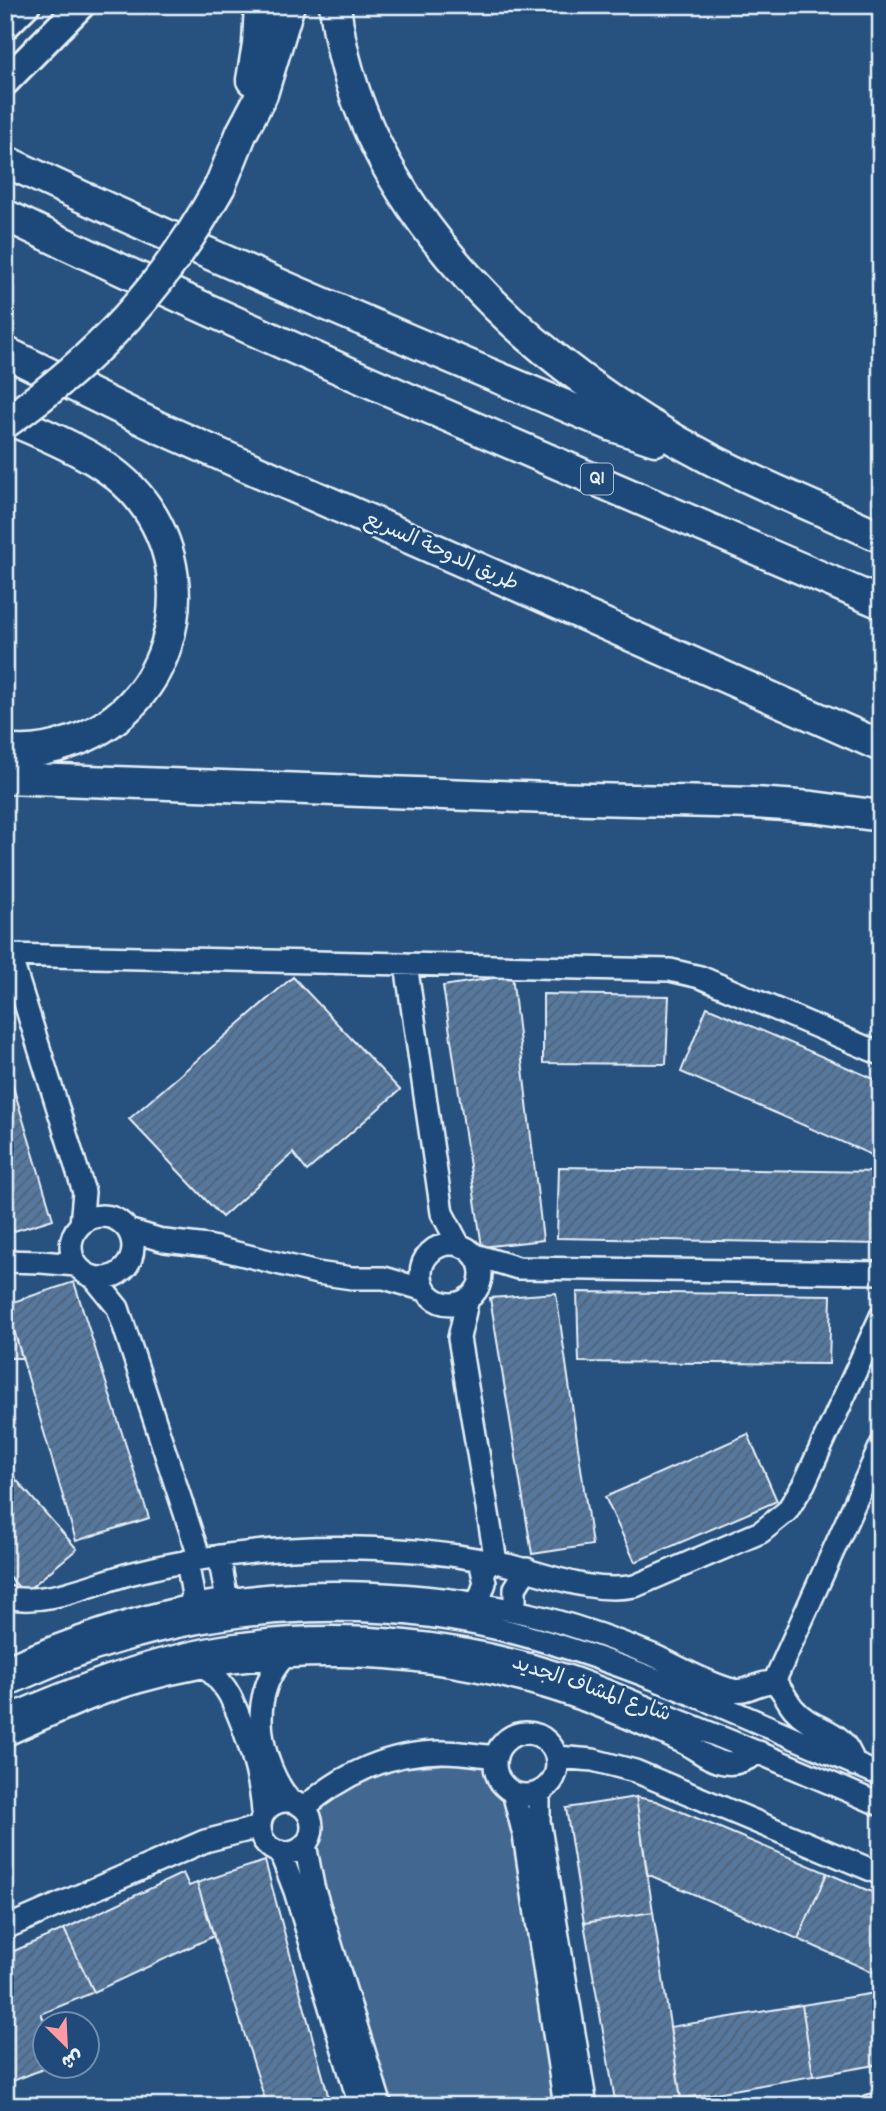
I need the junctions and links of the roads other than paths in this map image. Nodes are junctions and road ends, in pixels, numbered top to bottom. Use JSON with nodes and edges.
{"nodes":[{"id":1,"x":26,"y":5,"type":"edge"},
{"id":2,"x":81,"y":5,"type":"edge"},
{"id":3,"x":260,"y":5,"type":"edge"},
{"id":4,"x":289,"y":5,"type":"edge"},
{"id":5,"x":335,"y":5,"type":"edge"},
{"id":6,"x":5,"y":26,"type":"edge"},
{"id":7,"x":5,"y":82,"type":"edge"},
{"id":8,"x":242,"y":132,"type":"junction"},
{"id":9,"x":5,"y":161,"type":"edge"},
{"id":10,"x":5,"y":215,"type":"edge"},
{"id":11,"x":5,"y":352,"type":"edge"},
{"id":12,"x":5,"y":417,"type":"edge"},
{"id":13,"x":5,"y":423,"type":"edge"},
{"id":14,"x":712,"y":459,"type":"junction"},
{"id":15,"x":881,"y":537,"type":"edge"},
{"id":16,"x":881,"y":603,"type":"edge"},
{"id":17,"x":881,"y":746,"type":"edge"},
{"id":18,"x":5,"y":750,"type":"edge"},
{"id":19,"x":10,"y":779,"type":"edge"},
{"id":20,"x":881,"y":816,"type":"edge"},
{"id":21,"x":8,"y":956,"type":"edge"},
{"id":22,"x":406,"y":964,"type":"junction"},
{"id":23,"x":881,"y":1054,"type":"edge"},
{"id":24,"x":84,"y":1192,"type":"junction"},
{"id":25,"x":442,"y":1213,"type":"junction"},
{"id":26,"x":108,"y":1216,"type":"junction"},
{"id":27,"x":81,"y":1224,"type":"junction"},
{"id":28,"x":128,"y":1230,"type":"junction"},
{"id":29,"x":165,"y":1241,"type":"junction"},
{"id":30,"x":70,"y":1244,"type":"junction"},
{"id":31,"x":467,"y":1250,"type":"junction"},
{"id":32,"x":428,"y":1254,"type":"junction"},
{"id":33,"x":5,"y":1261,"type":"edge"},
{"id":34,"x":129,"y":1261,"type":"junction"},
{"id":35,"x":41,"y":1262,"type":"junction"},
{"id":36,"x":76,"y":1265,"type":"junction"},
{"id":37,"x":518,"y":1268,"type":"junction"},
{"id":38,"x":881,"y":1273,"type":"edge"},
{"id":39,"x":94,"y":1278,"type":"junction"},
{"id":40,"x":384,"y":1278,"type":"junction"},
{"id":41,"x":473,"y":1293,"type":"junction"},
{"id":42,"x":432,"y":1295,"type":"junction"},
{"id":43,"x":118,"y":1308,"type":"junction"},
{"id":44,"x":881,"y":1316,"type":"edge"},
{"id":45,"x":459,"y":1338,"type":"junction"},
{"id":46,"x":881,"y":1445,"type":"edge"},
{"id":47,"x":202,"y":1559,"type":"junction"},
{"id":48,"x":488,"y":1561,"type":"junction"},
{"id":49,"x":527,"y":1569,"type":"junction"},
{"id":50,"x":5,"y":1597,"type":"edge"},
{"id":51,"x":227,"y":1600,"type":"junction"},
{"id":52,"x":477,"y":1605,"type":"junction"},
{"id":53,"x":189,"y":1606,"type":"junction"},
{"id":54,"x":515,"y":1611,"type":"junction"},
{"id":55,"x":284,"y":1657,"type":"junction"},
{"id":56,"x":205,"y":1666,"type":"junction"},
{"id":57,"x":5,"y":1667,"type":"edge"},
{"id":58,"x":690,"y":1672,"type":"junction"},
{"id":59,"x":774,"y":1682,"type":"junction"},
{"id":60,"x":663,"y":1683,"type":"junction"},
{"id":61,"x":5,"y":1686,"type":"edge"},
{"id":62,"x":5,"y":1718,"type":"edge"},
{"id":63,"x":5,"y":1735,"type":"edge"},
{"id":64,"x":759,"y":1752,"type":"junction"},
{"id":65,"x":496,"y":1757,"type":"junction"},
{"id":66,"x":557,"y":1757,"type":"junction"},
{"id":67,"x":855,"y":1765,"type":"junction"},
{"id":68,"x":881,"y":1775,"type":"edge"},
{"id":69,"x":513,"y":1792,"type":"junction"},
{"id":70,"x":539,"y":1792,"type":"junction"},
{"id":71,"x":297,"y":1805,"type":"junction"},
{"id":72,"x":881,"y":1805,"type":"edge"},
{"id":73,"x":262,"y":1820,"type":"junction"},
{"id":74,"x":305,"y":1844,"type":"junction"},
{"id":75,"x":281,"y":1853,"type":"junction"},
{"id":76,"x":881,"y":1874,"type":"edge"},
{"id":77,"x":5,"y":1928,"type":"edge"},
{"id":78,"x":881,"y":2104,"type":"edge"},
{"id":79,"x":360,"y":2106,"type":"edge"},
{"id":80,"x":381,"y":2106,"type":"edge"},
{"id":81,"x":565,"y":2106,"type":"edge"},
{"id":82,"x":586,"y":2106,"type":"edge"},
{"id":83,"x":869,"y":2106,"type":"edge"}],
"edges":[{"from":1,"to":6,"type":"main road"},
{"from":2,"to":7,"type":"main road"},
{"from":3,"to":8,"type":"highway"},
{"from":4,"to":8,"type":"highway"},
{"from":5,"to":14,"type":"highway"},
{"from":8,"to":13,"type":"highway","bridge":true},
{"from":9,"to":14,"type":"highway"},
{"from":10,"to":16,"type":"highway","number":"Q1"},
{"from":11,"to":17,"type":"highway","name":"طريق الدوحة السريع"},
{"from":12,"to":18,"type":"highway"},
{"from":14,"to":15,"type":"highway"},
{"from":19,"to":20,"type":"highway"},
{"from":21,"to":22,"type":"street"},
{"from":21,"to":24,"type":"street"},
{"from":22,"to":23,"type":"street"},
{"from":22,"to":25,"type":"street"},
{"from":24,"to":26,"type":"street"},
{"from":24,"to":27,"type":"street"},
{"from":25,"to":31,"type":"street"},
{"from":25,"to":32,"type":"street"},
{"from":26,"to":27,"type":"street"},
{"from":26,"to":28,"type":"street"},
{"from":27,"to":30,"type":"street"},
{"from":28,"to":29,"type":"street"},
{"from":28,"to":34,"type":"street"},
{"from":29,"to":34,"type":"street"},
{"from":29,"to":40,"type":"street"},
{"from":30,"to":35,"type":"street"},
{"from":30,"to":36,"type":"street"},
{"from":31,"to":32,"type":"street"},
{"from":31,"to":37,"type":"street"},
{"from":31,"to":41,"type":"street"},
{"from":32,"to":40,"type":"street"},
{"from":32,"to":42,"type":"street"},
{"from":33,"to":35,"type":"street"},
{"from":34,"to":39,"type":"street"},
{"from":34,"to":43,"type":"street"},
{"from":35,"to":36,"type":"street"},
{"from":36,"to":39,"type":"street"},
{"from":37,"to":38,"type":"street"},
{"from":37,"to":41,"type":"street"},
{"from":39,"to":43,"type":"street"},
{"from":40,"to":42,"type":"street"},
{"from":41,"to":42,"type":"street"},
{"from":41,"to":45,"type":"street"},
{"from":42,"to":45,"type":"street"},
{"from":43,"to":47,"type":"street"},
{"from":44,"to":49,"type":"street"},
{"from":45,"to":48,"type":"street"},
{"from":46,"to":59,"type":"street"},
{"from":47,"to":48,"type":"street"},
{"from":47,"to":50,"type":"street"},
{"from":47,"to":51,"type":"street"},
{"from":47,"to":53,"type":"street"},
{"from":48,"to":49,"type":"street"},
{"from":48,"to":52,"type":"street"},
{"from":49,"to":54,"type":"street"},
{"from":51,"to":52,"type":"street"},
{"from":51,"to":53,"type":"street"},
{"from":52,"to":54,"type":"street"},
{"from":53,"to":57,"type":"street"},
{"from":54,"to":58,"type":"street"},
{"from":55,"to":56,"type":"street"},
{"from":55,"to":64,"type":"street"},
{"from":55,"to":71,"type":"street"},
{"from":56,"to":63,"type":"street"},
{"from":56,"to":73,"type":"street"},
{"from":58,"to":59,"type":"street"},
{"from":58,"to":60,"type":"street"},
{"from":59,"to":67,"type":"street"},
{"from":60,"to":61,"type":"street","name":"شارع المشاف الجديد"},
{"from":60,"to":67,"type":"street","name":"شارع المشاف الجديد"},
{"from":62,"to":64,"type":"street","name":"شارع المشاف الجديد"},
{"from":64,"to":72,"type":"street","name":"شارع المشاف الجديد"},
{"from":65,"to":66,"type":"street"},
{"from":65,"to":69,"type":"street"},
{"from":65,"to":71,"type":"street"},
{"from":66,"to":70,"type":"street"},
{"from":66,"to":76,"type":"street"},
{"from":67,"to":68,"type":"street","name":"شارع المشاف الجديد"},
{"from":69,"to":70,"type":"street"},
{"from":69,"to":81,"type":"street"},
{"from":70,"to":82,"type":"street"},
{"from":71,"to":73,"type":"street"},
{"from":71,"to":74,"type":"street"},
{"from":73,"to":75,"type":"street"},
{"from":73,"to":77,"type":"street"},
{"from":74,"to":75,"type":"street"},
{"from":74,"to":80,"type":"street"},
{"from":75,"to":79,"type":"street"},
{"from":78,"to":83,"type":"street"}]}
